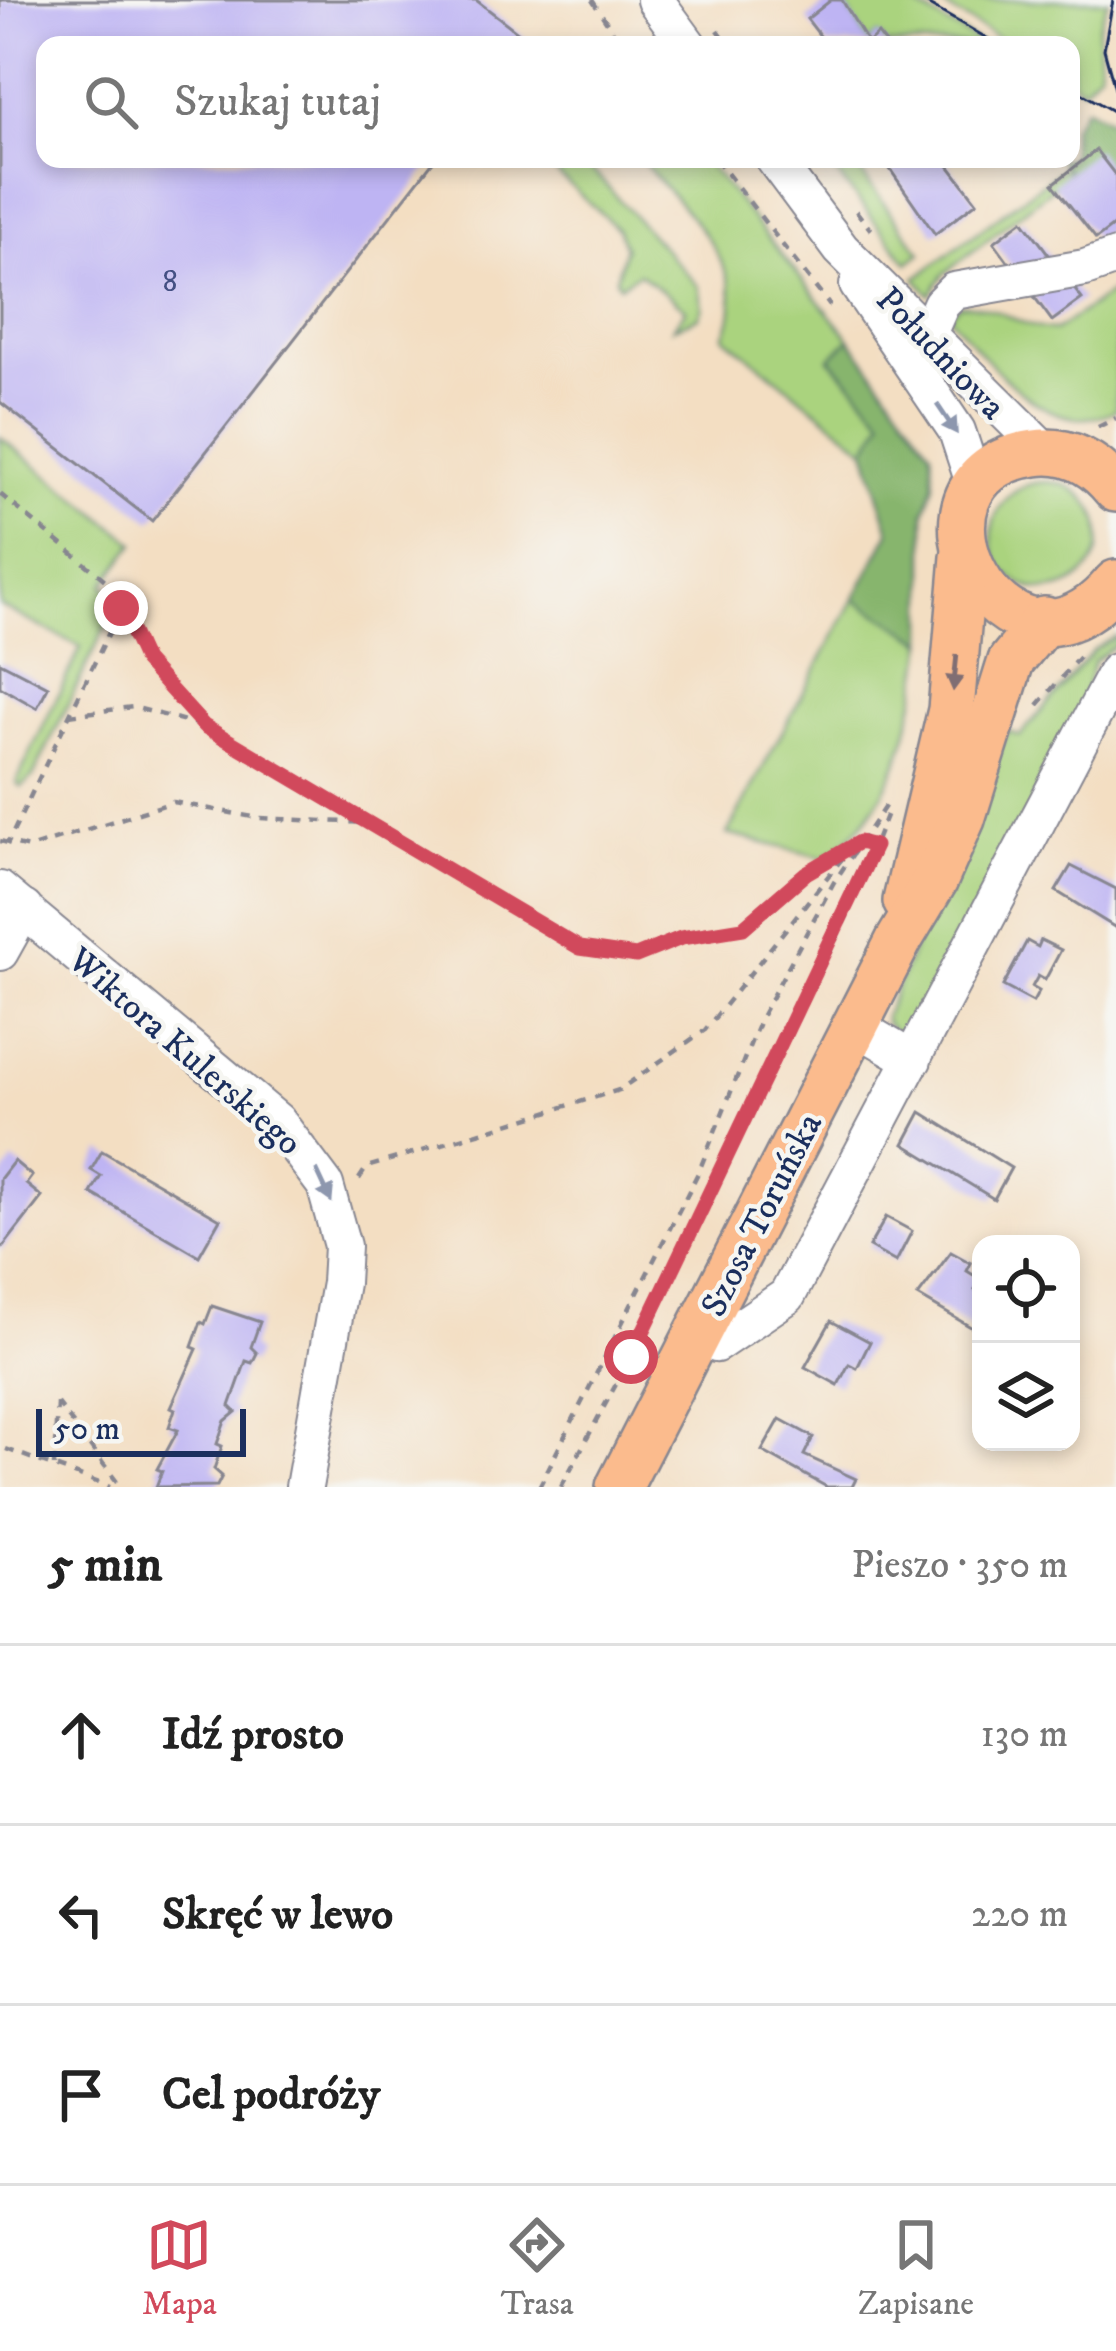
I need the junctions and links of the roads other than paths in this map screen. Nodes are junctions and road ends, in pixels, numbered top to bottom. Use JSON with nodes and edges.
{"nodes":[{"id":1,"x":655,"y":0,"type":"edge"},
{"id":2,"x":681,"y":36,"type":"edge"},
{"id":3,"x":781,"y":168,"type":"edge"},
{"id":4,"x":841,"y":249,"type":"junction"},
{"id":5,"x":1116,"y":257,"type":"edge"},
{"id":6,"x":927,"y":336,"type":"junction"},
{"id":7,"x":1116,"y":445,"type":"edge"},
{"id":8,"x":1058,"y":453,"type":"junction"},
{"id":9,"x":976,"y":489,"type":"junction"},
{"id":10,"x":1116,"y":489,"type":"edge"},
{"id":11,"x":964,"y":557,"type":"junction"},
{"id":12,"x":1090,"y":615,"type":"edge"},
{"id":13,"x":1116,"y":672,"type":"edge"},
{"id":14,"x":12,"y":899,"type":"edge"},
{"id":15,"x":899,"y":940,"type":"junction"},
{"id":16,"x":0,"y":952,"type":"edge"},
{"id":17,"x":855,"y":1026,"type":"junction"},
{"id":18,"x":913,"y":1060,"type":"junction"},
{"id":19,"x":698,"y":1336,"type":"junction"},
{"id":20,"x":304,"y":1487,"type":"edge"},
{"id":21,"x":619,"y":1487,"type":"edge"}],
"edges":[{"from":1,"to":2,"type":"street"},
{"from":3,"to":4,"type":"street","name":"Południowa"},
{"from":4,"to":6,"type":"street","name":"Południowa"},
{"from":4,"to":9,"type":"street","name":"Południowa","one_way":true},
{"from":5,"to":6,"type":"street"},
{"from":6,"to":8,"type":"street","name":"Południowa"},
{"from":7,"to":8,"type":"main road"},
{"from":8,"to":9,"type":"main road"},
{"from":8,"to":10,"type":"main road"},
{"from":9,"to":11,"type":"main road","name":"Szosa Toruńska"},
{"from":11,"to":12,"type":"main road"},
{"from":11,"to":15,"type":"main road","name":"Szosa Toruńska","one_way":true},
{"from":12,"to":15,"type":"main road","name":"Szosa Toruńska"},
{"from":13,"to":18,"type":"street"},
{"from":14,"to":16,"type":"street","name":"Wiktora Kulerskiego"},
{"from":14,"to":20,"type":"street","name":"Wiktora Kulerskiego","one_way":true},
{"from":15,"to":17,"type":"main road","name":"Szosa Toruńska"},
{"from":17,"to":18,"type":"street"},
{"from":17,"to":19,"type":"main road","name":"Szosa Toruńska"},
{"from":18,"to":19,"type":"street"},
{"from":19,"to":21,"type":"main road","name":"Szosa Toruńska"}]}
